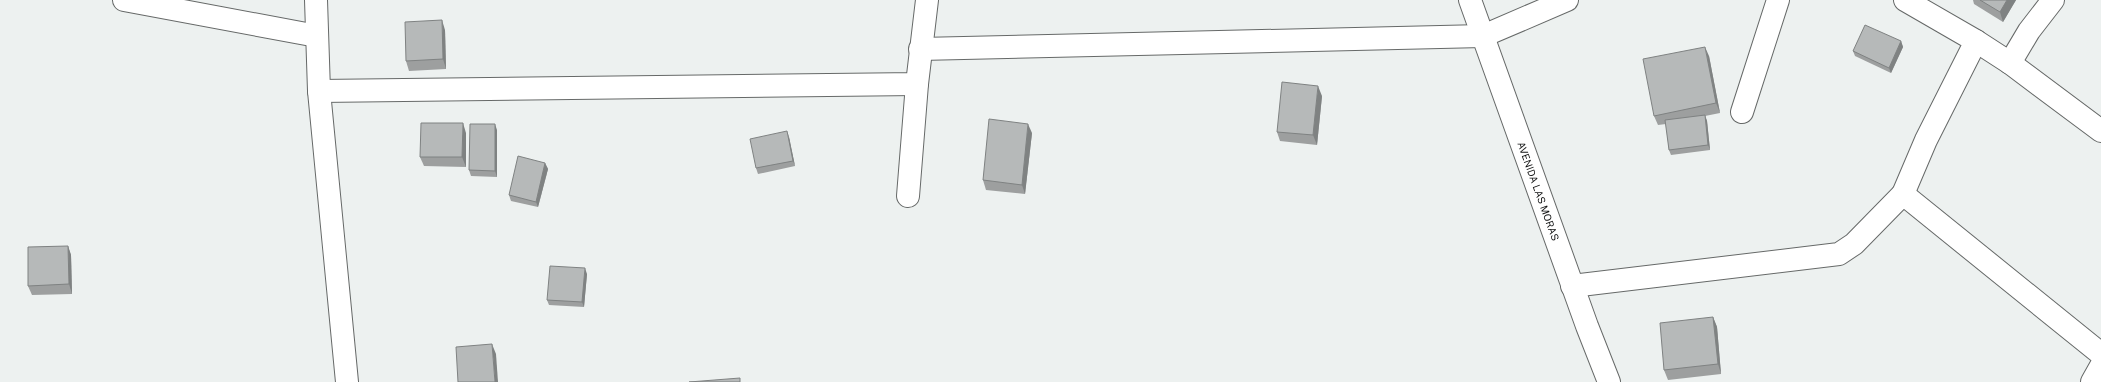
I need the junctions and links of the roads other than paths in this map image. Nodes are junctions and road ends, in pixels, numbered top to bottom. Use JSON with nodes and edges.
{"nodes":[{"id":1,"x":124,"y":0,"type":"edge"},
{"id":2,"x":316,"y":0,"type":"edge"},
{"id":3,"x":927,"y":0,"type":"edge"},
{"id":4,"x":1470,"y":0,"type":"edge"},
{"id":5,"x":1567,"y":0,"type":"edge"},
{"id":6,"x":1778,"y":0,"type":"edge"},
{"id":7,"x":1905,"y":0,"type":"edge"},
{"id":8,"x":2053,"y":0,"type":"edge"},
{"id":9,"x":317,"y":36,"type":"junction"},
{"id":10,"x":1483,"y":36,"type":"junction"},
{"id":11,"x":1976,"y":41,"type":"junction"},
{"id":12,"x":920,"y":49,"type":"junction"},
{"id":13,"x":2010,"y":63,"type":"junction"},
{"id":14,"x":917,"y":84,"type":"junction"},
{"id":15,"x":319,"y":91,"type":"junction"},
{"id":16,"x":1742,"y":112,"type":"dead end"},
{"id":17,"x":2101,"y":131,"type":"edge"},
{"id":18,"x":1903,"y":194,"type":"junction"},
{"id":19,"x":908,"y":196,"type":"dead end"},
{"id":20,"x":1572,"y":286,"type":"junction"},
{"id":21,"x":2101,"y":354,"type":"edge"},
{"id":22,"x":2101,"y":366,"type":"edge"},
{"id":23,"x":347,"y":382,"type":"edge"},
{"id":24,"x":1610,"y":382,"type":"edge"},
{"id":25,"x":2092,"y":382,"type":"edge"}],
"edges":[{"from":1,"to":9,"type":"street"},
{"from":2,"to":9,"type":"street"},
{"from":3,"to":12,"type":"street"},
{"from":4,"to":10,"type":"street","name":"AVENIDA LAS MORAS"},
{"from":5,"to":10,"type":"street"},
{"from":6,"to":16,"type":"street"},
{"from":7,"to":11,"type":"street"},
{"from":8,"to":13,"type":"street"},
{"from":9,"to":15,"type":"street"},
{"from":10,"to":12,"type":"street"},
{"from":10,"to":20,"type":"street","name":"AVENIDA LAS MORAS"},
{"from":11,"to":13,"type":"street"},
{"from":11,"to":18,"type":"street"},
{"from":12,"to":14,"type":"street"},
{"from":13,"to":17,"type":"street"},
{"from":14,"to":15,"type":"street"},
{"from":14,"to":19,"type":"street"},
{"from":15,"to":23,"type":"street"},
{"from":18,"to":20,"type":"street"},
{"from":18,"to":21,"type":"street"},
{"from":20,"to":24,"type":"street","name":"AVENIDA LAS MORAS"},
{"from":22,"to":25,"type":"street"}]}
